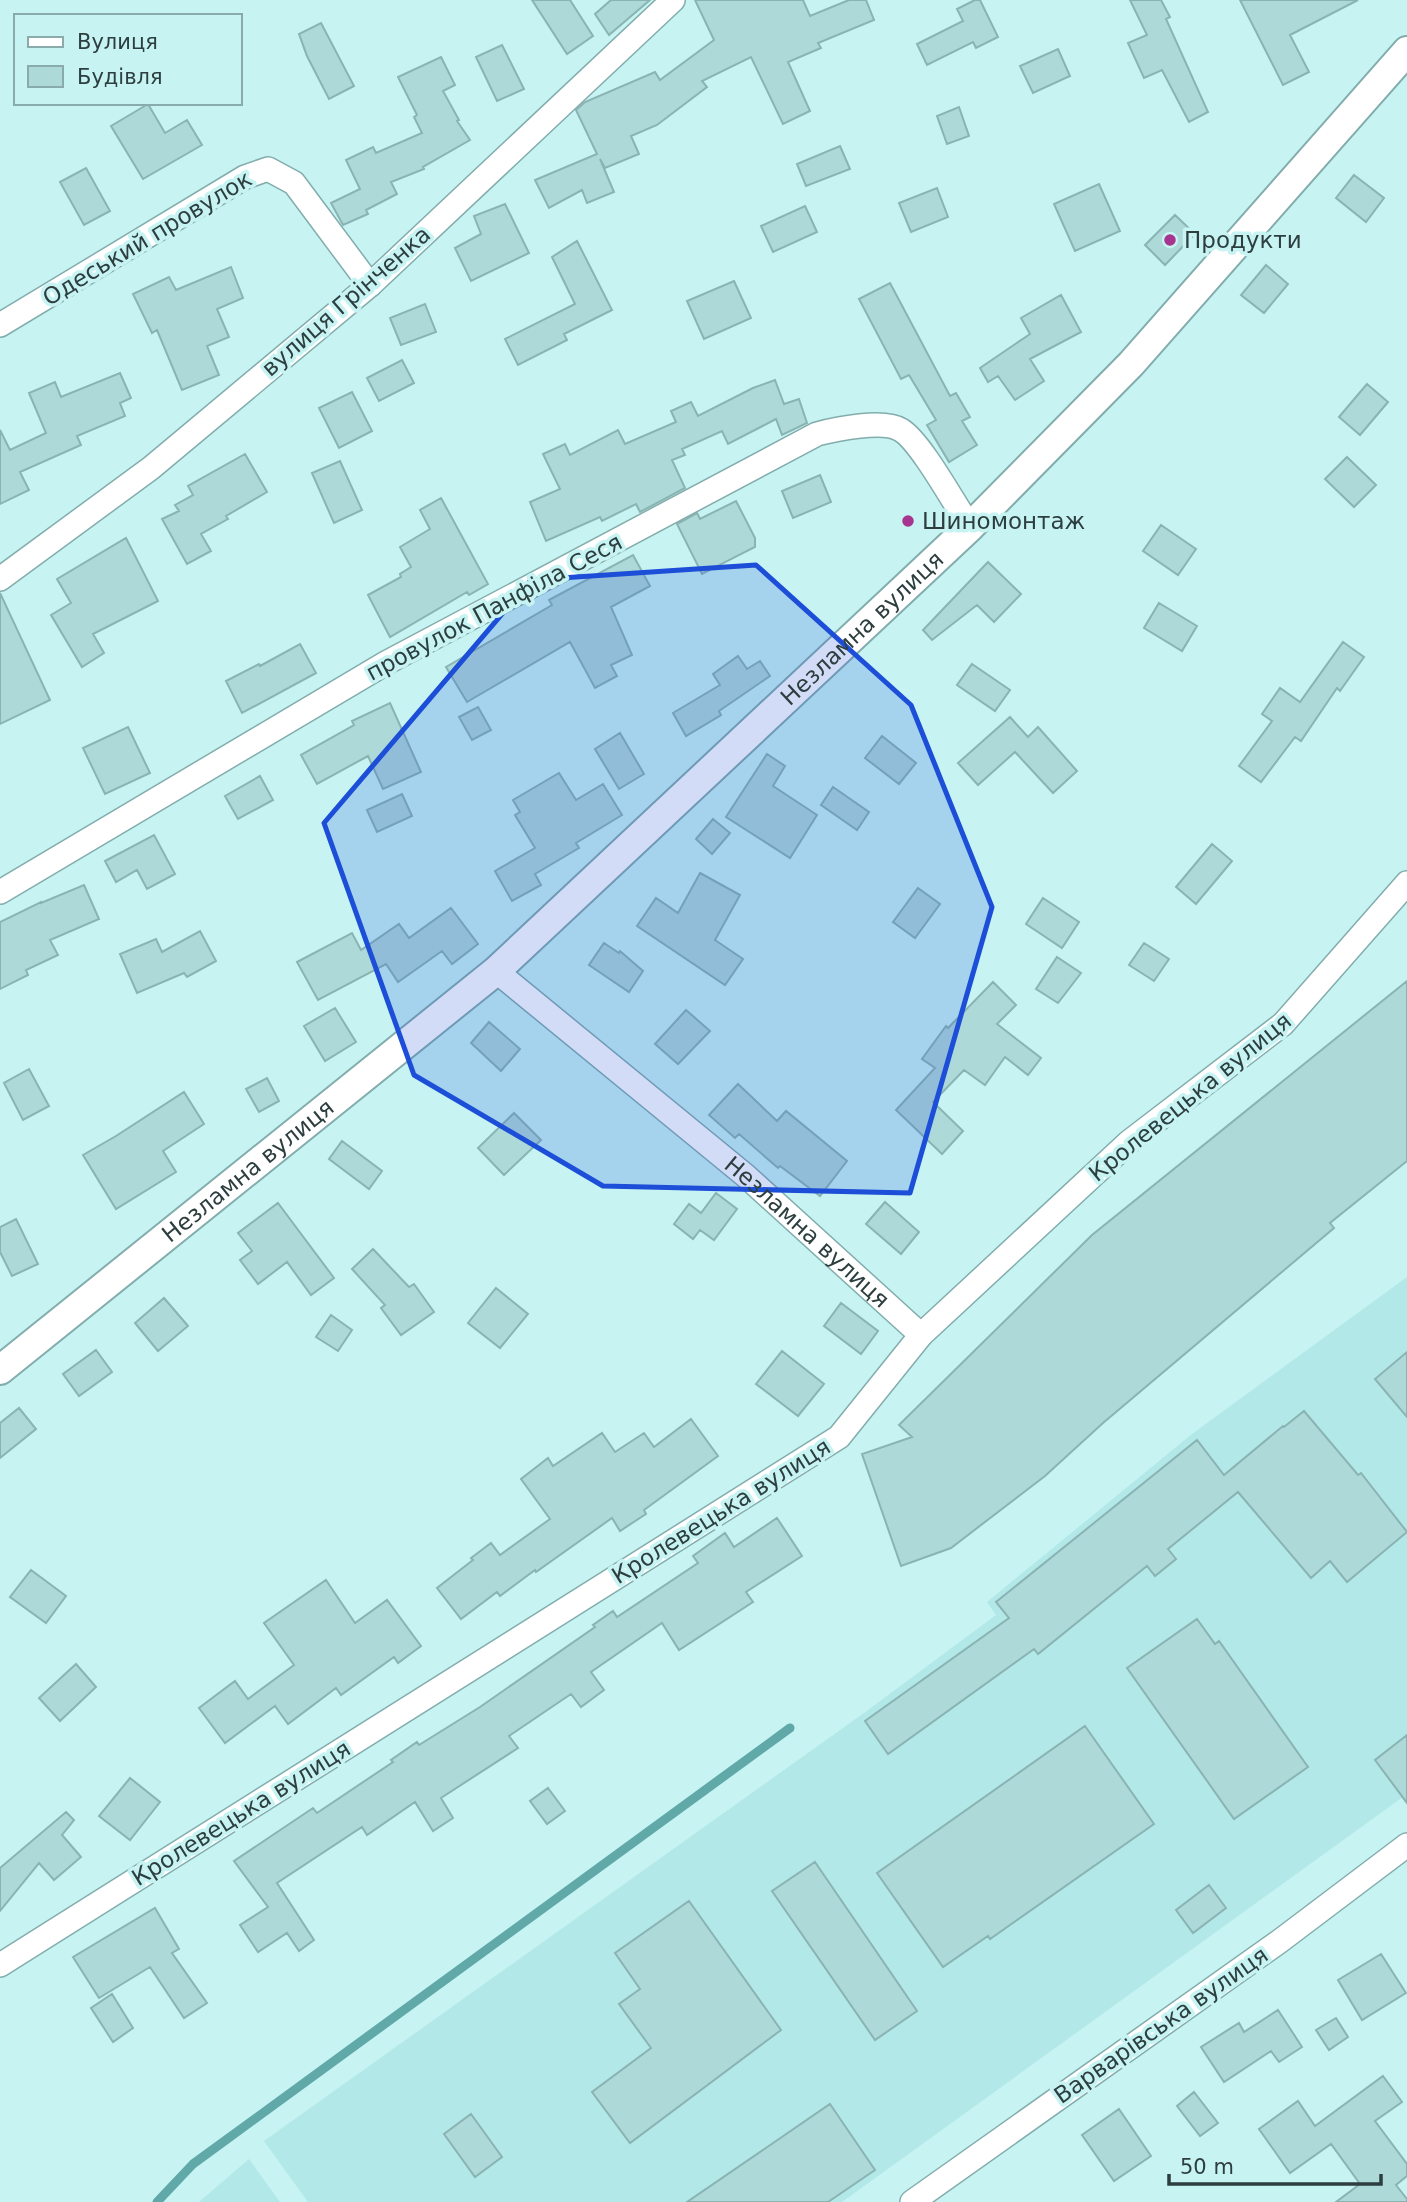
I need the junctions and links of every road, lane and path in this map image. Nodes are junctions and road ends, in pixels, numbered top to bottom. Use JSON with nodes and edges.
{"nodes":[{"id":1,"x":673,"y":0,"type":"edge"},
{"id":2,"x":1407,"y":51,"type":"edge"},
{"id":3,"x":370,"y":285,"type":"junction"},
{"id":4,"x":0,"y":325,"type":"edge"},
{"id":5,"x":970,"y":527,"type":"junction"},
{"id":6,"x":0,"y":579,"type":"edge"},
{"id":7,"x":1407,"y":883,"type":"edge"},
{"id":8,"x":0,"y":892,"type":"edge"},
{"id":9,"x":496,"y":971,"type":"junction"},
{"id":10,"x":921,"y":1335,"type":"junction"},
{"id":11,"x":0,"y":1370,"type":"edge"},
{"id":12,"x":1407,"y":1845,"type":"edge"},
{"id":13,"x":0,"y":1965,"type":"edge"},
{"id":14,"x":912,"y":2202,"type":"edge"}],
"edges":[{"from":1,"to":3,"type":"street","name":"вулиця Грінченка"},
{"from":2,"to":5,"type":"street","name":"Незламна вулиця"},
{"from":3,"to":4,"type":"street","name":"Одеський провулок"},
{"from":3,"to":6,"type":"street","name":"вулиця Грінченка"},
{"from":5,"to":8,"type":"street","name":"провулок Панфіла Сеся"},
{"from":5,"to":9,"type":"street","name":"Незламна вулиця"},
{"from":7,"to":10,"type":"street","name":"Кролевецька вулиця"},
{"from":9,"to":10,"type":"street","name":"Незламна вулиця"},
{"from":9,"to":11,"type":"street","name":"Незламна вулиця"},
{"from":10,"to":13,"type":"street","name":"Кролевецька вулиця"},
{"from":12,"to":14,"type":"street","name":"Варварівська вулиця"}]}
